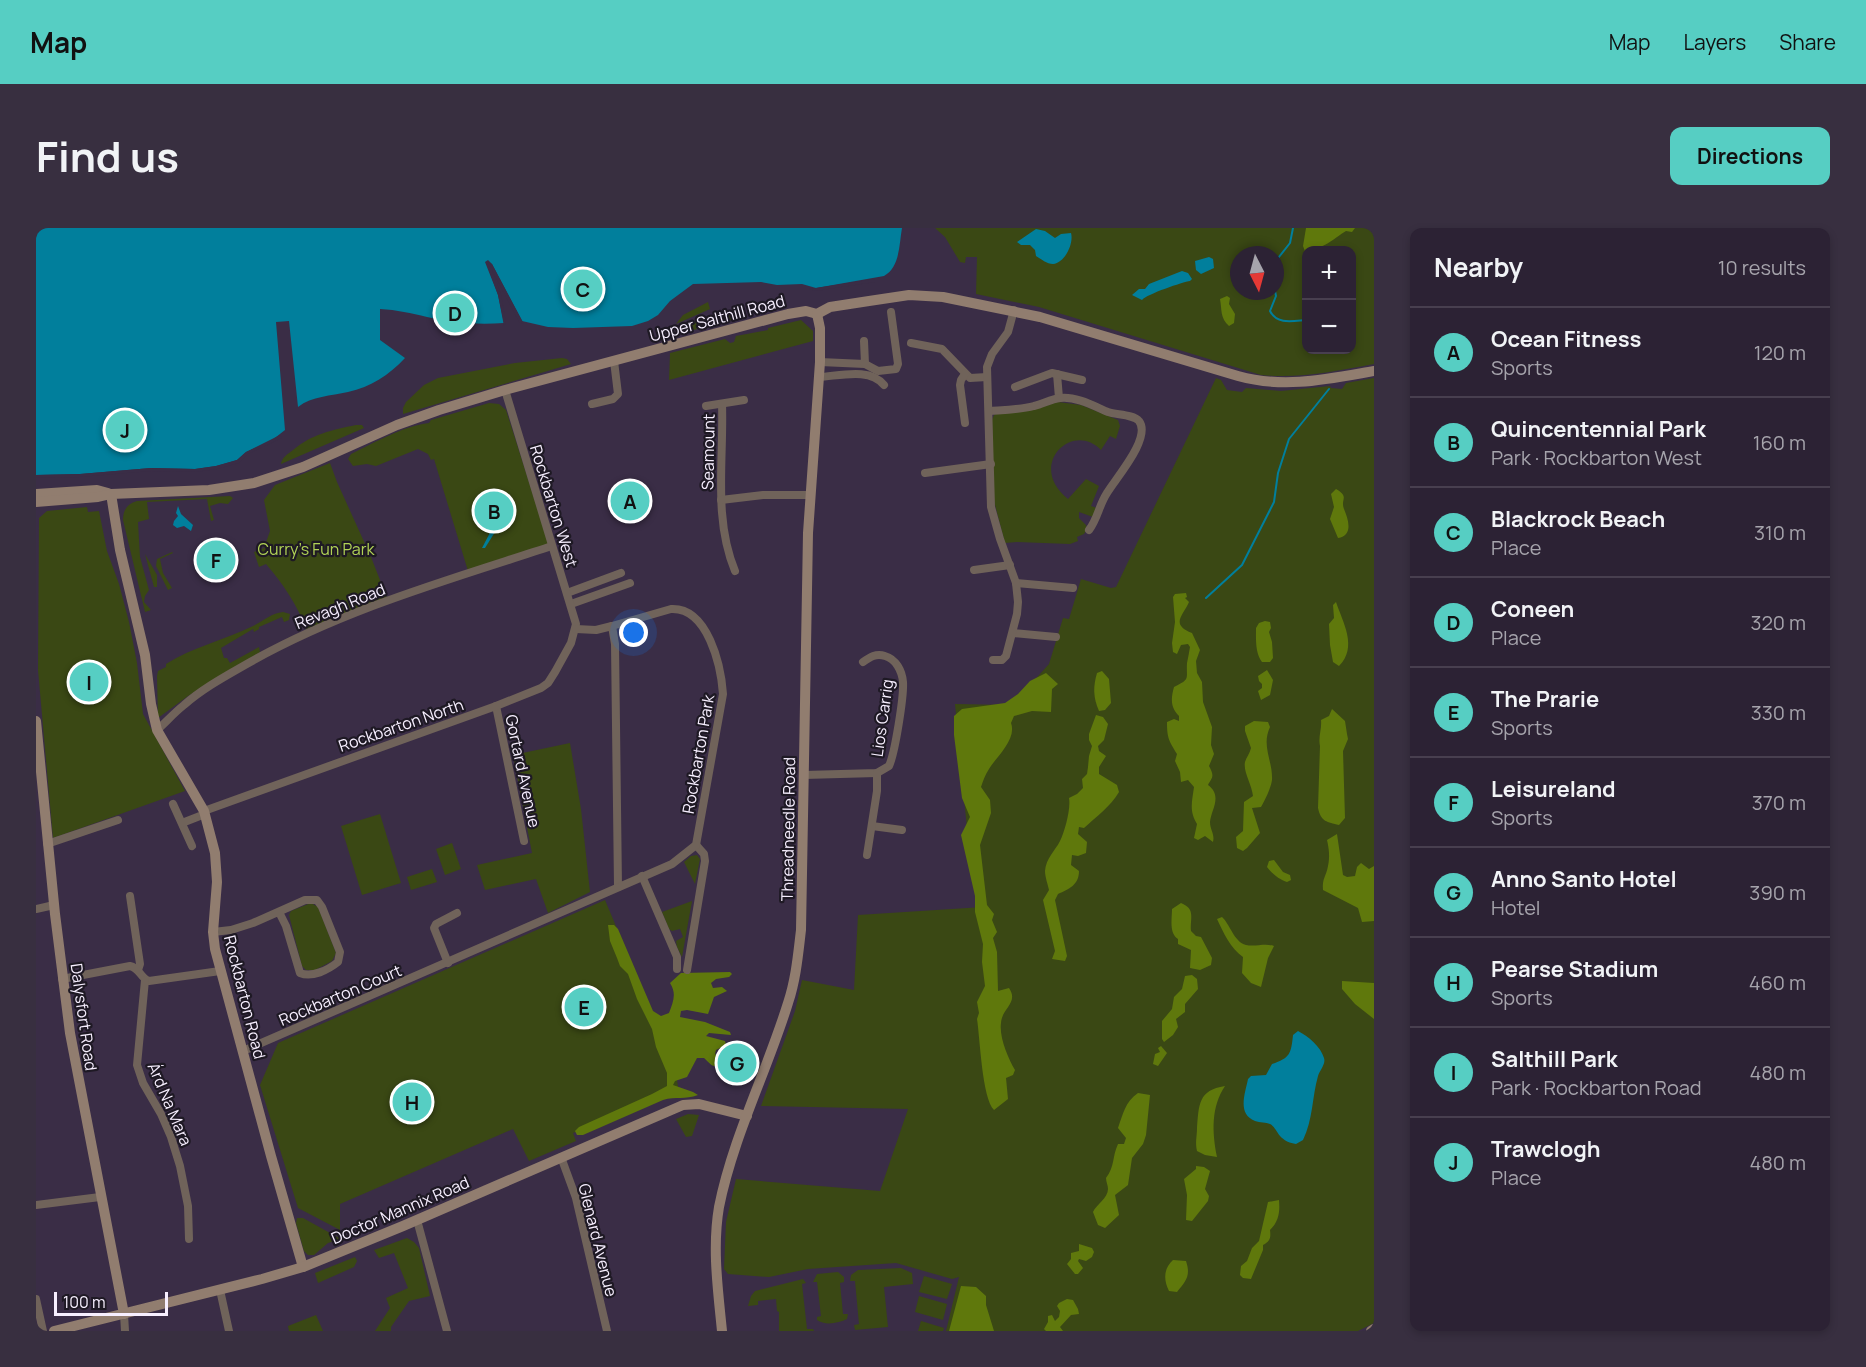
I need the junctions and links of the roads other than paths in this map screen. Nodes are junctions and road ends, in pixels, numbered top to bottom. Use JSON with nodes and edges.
{"nodes":[{"id":1,"x":1014,"y":310,"type":"junction"},
{"id":2,"x":891,"y":312,"type":"dead end"},
{"id":3,"x":817,"y":314,"type":"junction"},
{"id":4,"x":864,"y":341,"type":"dead end"},
{"id":5,"x":912,"y":343,"type":"dead end"},
{"id":6,"x":614,"y":362,"type":"junction"},
{"id":7,"x":820,"y":362,"type":"junction"},
{"id":8,"x":865,"y":364,"type":"junction"},
{"id":9,"x":1374,"y":371,"type":"edge"},
{"id":10,"x":965,"y":374,"type":"junction"},
{"id":11,"x":1057,"y":374,"type":"junction"},
{"id":12,"x":819,"y":377,"type":"junction"},
{"id":13,"x":987,"y":377,"type":"junction"},
{"id":14,"x":1082,"y":380,"type":"dead end"},
{"id":15,"x":884,"y":385,"type":"dead end"},
{"id":16,"x":1016,"y":387,"type":"dead end"},
{"id":17,"x":505,"y":390,"type":"junction"},
{"id":18,"x":1059,"y":398,"type":"junction"},
{"id":19,"x":744,"y":400,"type":"dead end"},
{"id":20,"x":592,"y":404,"type":"dead end"},
{"id":21,"x":722,"y":404,"type":"junction"},
{"id":22,"x":706,"y":406,"type":"dead end"},
{"id":23,"x":989,"y":411,"type":"junction"},
{"id":24,"x":965,"y":423,"type":"dead end"},
{"id":25,"x":991,"y":464,"type":"junction"},
{"id":26,"x":924,"y":473,"type":"dead end"},
{"id":27,"x":36,"y":494,"type":"edge"},
{"id":28,"x":111,"y":494,"type":"junction"},
{"id":29,"x":810,"y":495,"type":"junction"},
{"id":30,"x":721,"y":500,"type":"junction"},
{"id":31,"x":36,"y":502,"type":"edge"},
{"id":32,"x":1089,"y":530,"type":"dead end"},
{"id":33,"x":552,"y":546,"type":"junction"},
{"id":34,"x":1010,"y":565,"type":"junction"},
{"id":35,"x":974,"y":570,"type":"dead end"},
{"id":36,"x":735,"y":571,"type":"dead end"},
{"id":37,"x":621,"y":573,"type":"dead end"},
{"id":38,"x":630,"y":583,"type":"dead end"},
{"id":39,"x":1016,"y":583,"type":"junction"},
{"id":40,"x":1073,"y":588,"type":"dead end"},
{"id":41,"x":567,"y":592,"type":"junction"},
{"id":42,"x":571,"y":604,"type":"junction"},
{"id":43,"x":612,"y":626,"type":"junction"},
{"id":44,"x":576,"y":629,"type":"junction"},
{"id":45,"x":1013,"y":633,"type":"junction"},
{"id":46,"x":1056,"y":637,"type":"dead end"},
{"id":47,"x":993,"y":660,"type":"dead end"},
{"id":48,"x":863,"y":662,"type":"dead end"},
{"id":49,"x":496,"y":706,"type":"junction"},
{"id":50,"x":36,"y":721,"type":"edge"},
{"id":51,"x":158,"y":730,"type":"junction"},
{"id":52,"x":876,"y":773,"type":"junction"},
{"id":53,"x":804,"y":775,"type":"junction"},
{"id":54,"x":173,"y":804,"type":"dead end"},
{"id":55,"x":204,"y":812,"type":"junction"},
{"id":56,"x":118,"y":820,"type":"dead end"},
{"id":57,"x":182,"y":823,"type":"junction"},
{"id":58,"x":872,"y":826,"type":"junction"},
{"id":59,"x":902,"y":830,"type":"dead end"},
{"id":60,"x":524,"y":841,"type":"dead end"},
{"id":61,"x":48,"y":844,"type":"junction"},
{"id":62,"x":696,"y":845,"type":"junction"},
{"id":63,"x":192,"y":846,"type":"dead end"},
{"id":64,"x":867,"y":855,"type":"dead end"},
{"id":65,"x":642,"y":876,"type":"junction"},
{"id":66,"x":618,"y":887,"type":"junction"},
{"id":67,"x":130,"y":896,"type":"dead end"},
{"id":68,"x":54,"y":906,"type":"junction"},
{"id":69,"x":36,"y":909,"type":"edge"},
{"id":70,"x":279,"y":912,"type":"junction"},
{"id":71,"x":457,"y":913,"type":"dead end"},
{"id":72,"x":213,"y":932,"type":"junction"},
{"id":73,"x":679,"y":933,"type":"dead end"},
{"id":74,"x":669,"y":937,"type":"junction"},
{"id":75,"x":448,"y":963,"type":"junction"},
{"id":76,"x":678,"y":969,"type":"dead end"},
{"id":77,"x":138,"y":970,"type":"junction"},
{"id":78,"x":687,"y":970,"type":"dead end"},
{"id":79,"x":220,"y":971,"type":"junction"},
{"id":80,"x":62,"y":979,"type":"junction"},
{"id":81,"x":146,"y":980,"type":"junction"},
{"id":82,"x":243,"y":1051,"type":"junction"},
{"id":83,"x":747,"y":1116,"type":"junction"},
{"id":84,"x":561,"y":1157,"type":"junction"},
{"id":85,"x":100,"y":1197,"type":"junction"},
{"id":86,"x":36,"y":1205,"type":"edge"},
{"id":87,"x":417,"y":1220,"type":"junction"},
{"id":88,"x":189,"y":1239,"type":"dead end"},
{"id":89,"x":303,"y":1267,"type":"junction"},
{"id":90,"x":220,"y":1290,"type":"junction"},
{"id":91,"x":36,"y":1299,"type":"edge"},
{"id":92,"x":124,"y":1314,"type":"junction"},
{"id":93,"x":43,"y":1331,"type":"edge"},
{"id":94,"x":54,"y":1331,"type":"edge"},
{"id":95,"x":125,"y":1331,"type":"edge"},
{"id":96,"x":229,"y":1331,"type":"edge"},
{"id":97,"x":447,"y":1331,"type":"edge"},
{"id":98,"x":607,"y":1331,"type":"edge"},
{"id":99,"x":722,"y":1331,"type":"edge"}],
"edges":[{"from":1,"to":3,"type":"main road","name":"Upper Salthill Road"},
{"from":1,"to":9,"type":"main road","name":"Upper Salthill Road"},
{"from":1,"to":13,"type":"street"},
{"from":2,"to":8,"type":"street"},
{"from":3,"to":6,"type":"main road","name":"Upper Salthill Road"},
{"from":3,"to":7,"type":"main road","name":"Threadneedle Road"},
{"from":4,"to":8,"type":"street"},
{"from":5,"to":10,"type":"street"},
{"from":6,"to":17,"type":"main road","name":"Upper Salthill Road"},
{"from":6,"to":20,"type":"street"},
{"from":7,"to":8,"type":"street"},
{"from":7,"to":12,"type":"main road","name":"Threadneedle Road"},
{"from":10,"to":13,"type":"street"},
{"from":10,"to":24,"type":"street"},
{"from":11,"to":14,"type":"street"},
{"from":11,"to":16,"type":"street"},
{"from":11,"to":18,"type":"street"},
{"from":12,"to":15,"type":"street"},
{"from":12,"to":29,"type":"main road","name":"Threadneedle Road"},
{"from":13,"to":23,"type":"street"},
{"from":17,"to":28,"type":"main road","name":"Upper Salthill Road"},
{"from":17,"to":33,"type":"street","name":"Rockbarton West"},
{"from":18,"to":23,"type":"street"},
{"from":18,"to":32,"type":"street"},
{"from":19,"to":21,"type":"street","name":"Seamount"},
{"from":21,"to":22,"type":"street","name":"Seamount"},
{"from":21,"to":30,"type":"street","name":"Seamount"},
{"from":23,"to":25,"type":"street"},
{"from":25,"to":26,"type":"street"},
{"from":25,"to":34,"type":"street"},
{"from":27,"to":28,"type":"main road","name":"Upper Salthill Road"},
{"from":28,"to":31,"type":"main road","name":"Upper Salthill Road"},
{"from":28,"to":51,"type":"main road","name":"Rockbarton Road"},
{"from":29,"to":30,"type":"street","name":"Seamount"},
{"from":29,"to":53,"type":"main road","name":"Threadneedle Road"},
{"from":30,"to":36,"type":"street","name":"Seamount"},
{"from":33,"to":41,"type":"street","name":"Rockbarton West"},
{"from":33,"to":51,"type":"street","name":"Revagh Road"},
{"from":34,"to":35,"type":"street"},
{"from":34,"to":39,"type":"street"},
{"from":37,"to":41,"type":"street"},
{"from":38,"to":42,"type":"street"},
{"from":39,"to":40,"type":"street"},
{"from":39,"to":45,"type":"street"},
{"from":41,"to":42,"type":"street","name":"Rockbarton West"},
{"from":42,"to":44,"type":"street","name":"Rockbarton West"},
{"from":43,"to":44,"type":"street","name":"Rockbarton Park"},
{"from":43,"to":62,"type":"street","name":"Rockbarton Park"},
{"from":43,"to":66,"type":"street"},
{"from":44,"to":49,"type":"street","name":"Rockbarton North"},
{"from":45,"to":46,"type":"street"},
{"from":45,"to":47,"type":"street"},
{"from":48,"to":52,"type":"street","name":"Lios Carrig"},
{"from":49,"to":55,"type":"street","name":"Rockbarton North"},
{"from":49,"to":60,"type":"street","name":"Gortard Avenue"},
{"from":50,"to":61,"type":"main road","name":"Dalysfort Road"},
{"from":51,"to":55,"type":"main road","name":"Rockbarton Road"},
{"from":52,"to":53,"type":"street","name":"Lios Carrig"},
{"from":52,"to":58,"type":"street","name":"Lios Carrig"},
{"from":53,"to":83,"type":"main road","name":"Threadneedle Road"},
{"from":54,"to":57,"type":"street"},
{"from":55,"to":57,"type":"street","name":"Rockbarton North"},
{"from":55,"to":72,"type":"main road","name":"Rockbarton Road"},
{"from":56,"to":61,"type":"street"},
{"from":57,"to":63,"type":"street"},
{"from":58,"to":59,"type":"street"},
{"from":58,"to":64,"type":"street","name":"Lios Carrig"},
{"from":61,"to":68,"type":"main road","name":"Dalysfort Road"},
{"from":62,"to":65,"type":"street"},
{"from":62,"to":78,"type":"street","name":"Rockbarton Park"},
{"from":65,"to":66,"type":"street"},
{"from":65,"to":74,"type":"street"},
{"from":66,"to":75,"type":"street","name":"Rockbarton Court"},
{"from":67,"to":77,"type":"street"},
{"from":68,"to":69,"type":"street"},
{"from":68,"to":80,"type":"main road","name":"Dalysfort Road"},
{"from":70,"to":70,"type":"street"},
{"from":70,"to":72,"type":"street"},
{"from":71,"to":75,"type":"street"},
{"from":72,"to":79,"type":"main road","name":"Rockbarton Road"},
{"from":73,"to":74,"type":"street"},
{"from":74,"to":76,"type":"street"},
{"from":75,"to":82,"type":"street","name":"Rockbarton Court"},
{"from":77,"to":80,"type":"street"},
{"from":77,"to":81,"type":"street"},
{"from":79,"to":81,"type":"street"},
{"from":79,"to":82,"type":"main road","name":"Rockbarton Road"},
{"from":80,"to":85,"type":"main road","name":"Dalysfort Road"},
{"from":81,"to":88,"type":"street","name":"Árd Na Mara"},
{"from":82,"to":89,"type":"main road","name":"Rockbarton Road"},
{"from":83,"to":84,"type":"main road","name":"Doctor Mannix Road"},
{"from":83,"to":99,"type":"main road","name":"Threadneedle Road"},
{"from":84,"to":87,"type":"main road","name":"Doctor Mannix Road"},
{"from":84,"to":98,"type":"street","name":"Glenard Avenue"},
{"from":85,"to":86,"type":"street"},
{"from":85,"to":92,"type":"main road","name":"Dalysfort Road"},
{"from":87,"to":89,"type":"main road","name":"Doctor Mannix Road"},
{"from":87,"to":97,"type":"street"},
{"from":89,"to":90,"type":"main road","name":"Doctor Mannix Road"},
{"from":90,"to":92,"type":"main road","name":"Doctor Mannix Road"},
{"from":90,"to":96,"type":"street"},
{"from":91,"to":93,"type":"street"},
{"from":92,"to":94,"type":"main road","name":"Doctor Mannix Road"},
{"from":92,"to":95,"type":"street"}]}
